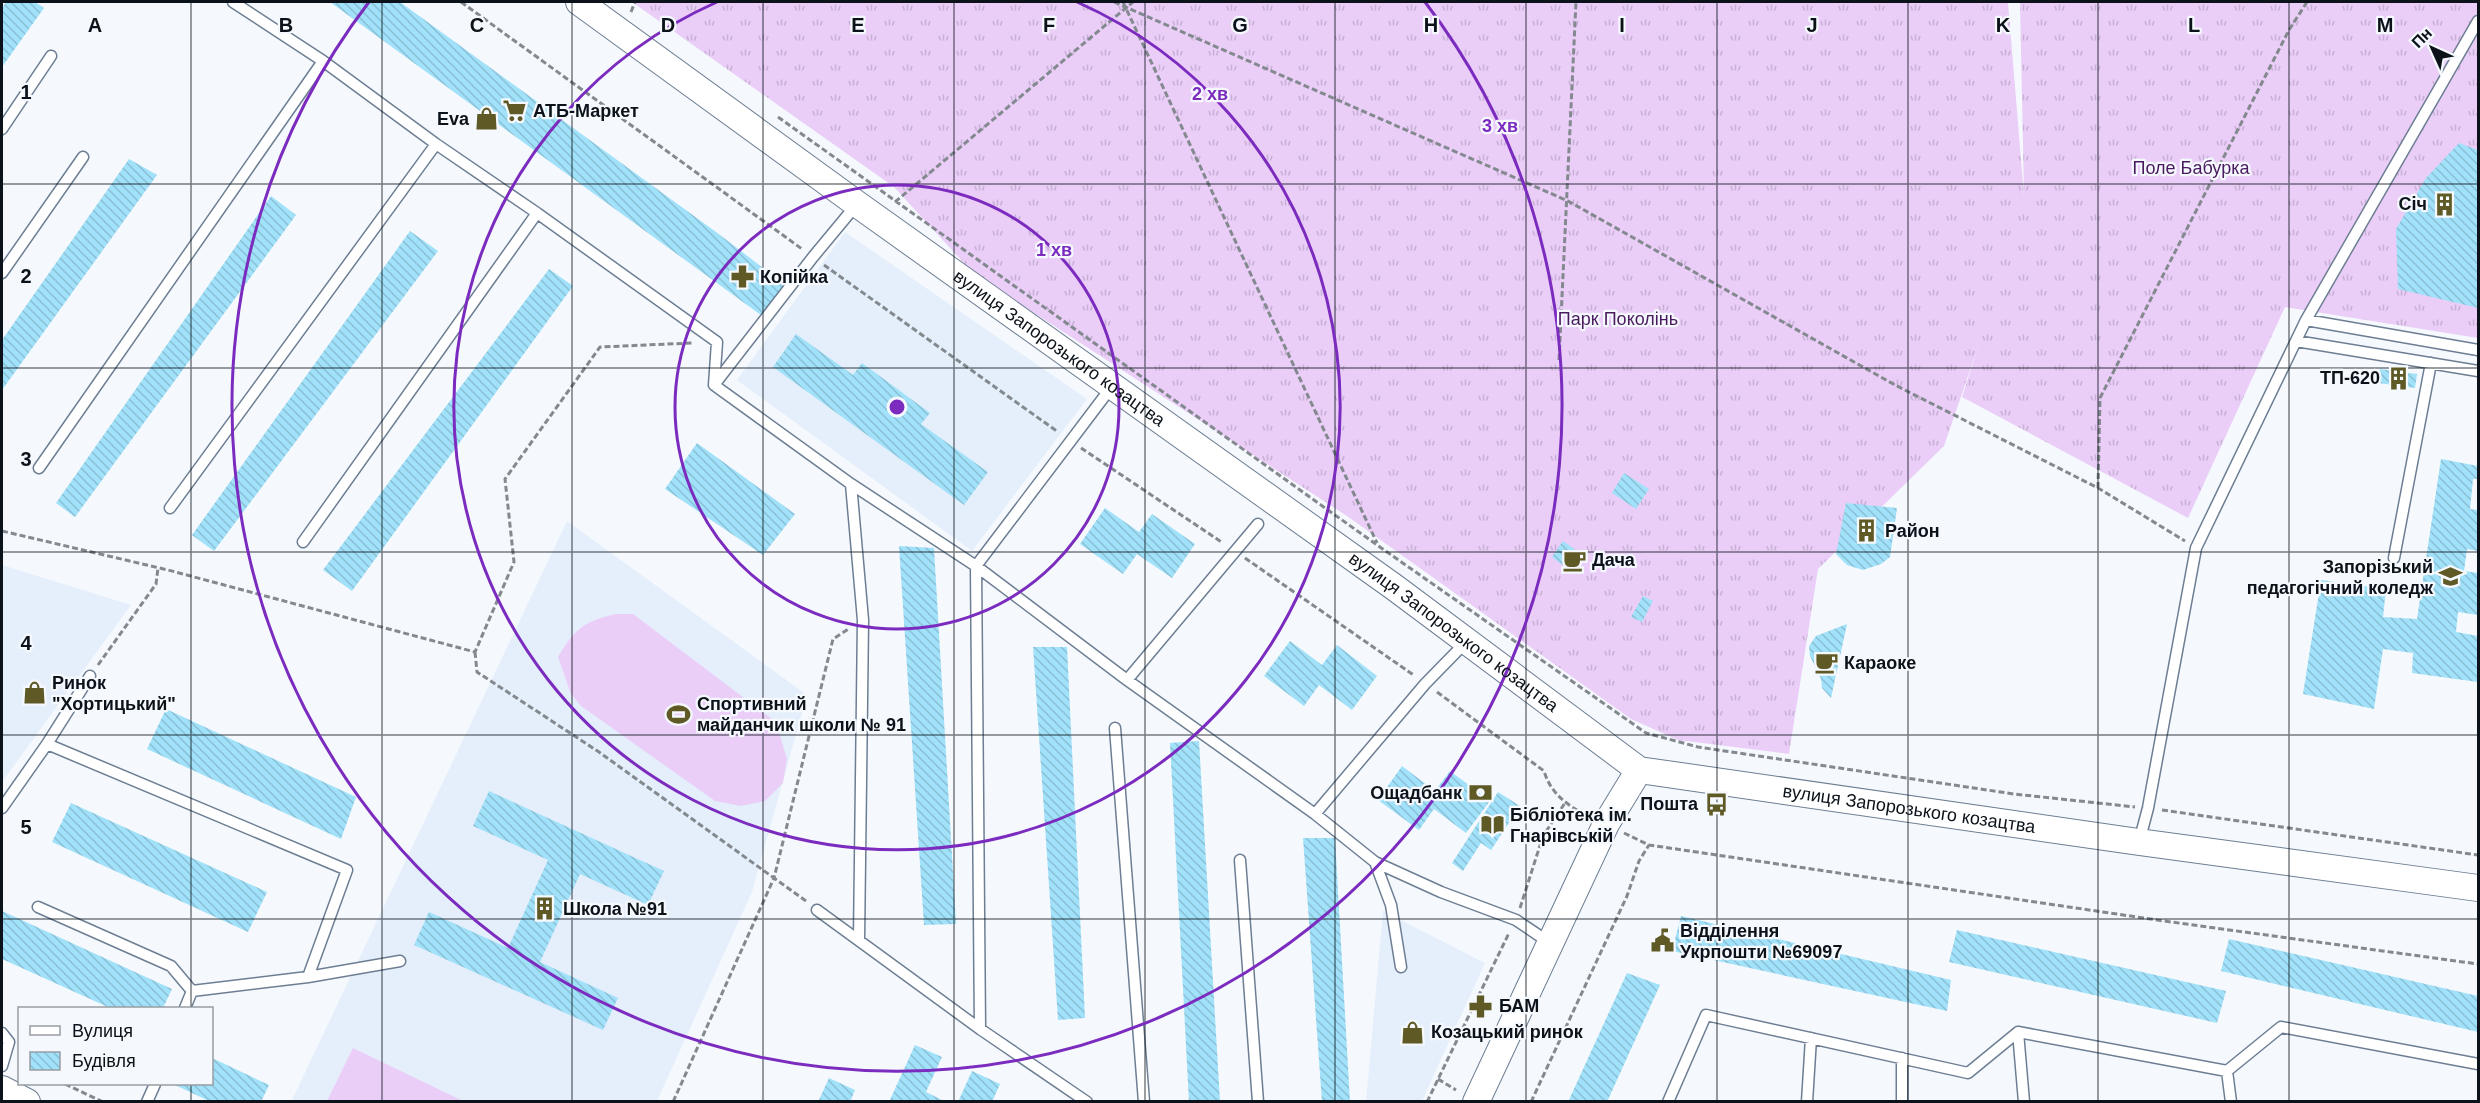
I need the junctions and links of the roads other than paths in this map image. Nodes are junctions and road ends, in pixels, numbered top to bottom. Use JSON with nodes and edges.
{"nodes":[{"id":1,"x":233,"y":2,"type":"edge"},
{"id":2,"x":579,"y":2,"type":"edge"},
{"id":3,"x":2478,"y":21,"type":"edge"},
{"id":4,"x":51,"y":56,"type":"dead end"},
{"id":5,"x":323,"y":61,"type":"junction"},
{"id":6,"x":2,"y":129,"type":"edge"},
{"id":7,"x":436,"y":144,"type":"junction"},
{"id":8,"x":83,"y":158,"type":"dead end"},
{"id":9,"x":856,"y":204,"type":"junction"},
{"id":10,"x":537,"y":213,"type":"junction"},
{"id":11,"x":2,"y":273,"type":"edge"},
{"id":12,"x":2306,"y":320,"type":"junction"},
{"id":13,"x":2296,"y":341,"type":"junction"},
{"id":14,"x":2478,"y":350,"type":"edge"},
{"id":15,"x":2431,"y":363,"type":"junction"},
{"id":16,"x":2478,"y":370,"type":"edge"},
{"id":17,"x":714,"y":385,"type":"junction"},
{"id":18,"x":1113,"y":385,"type":"junction"},
{"id":19,"x":39,"y":468,"type":"dead end"},
{"id":20,"x":851,"y":484,"type":"junction"},
{"id":21,"x":170,"y":508,"type":"dead end"},
{"id":22,"x":1258,"y":524,"type":"dead end"},
{"id":23,"x":303,"y":542,"type":"dead end"},
{"id":24,"x":2394,"y":558,"type":"dead end"},
{"id":25,"x":976,"y":566,"type":"junction"},
{"id":26,"x":1467,"y":641,"type":"junction"},
{"id":27,"x":90,"y":676,"type":"road end"},
{"id":28,"x":1127,"y":680,"type":"junction"},
{"id":29,"x":1115,"y":728,"type":"dead end"},
{"id":30,"x":47,"y":744,"type":"junction"},
{"id":31,"x":1639,"y":770,"type":"junction"},
{"id":32,"x":2,"y":808,"type":"edge"},
{"id":33,"x":1315,"y":814,"type":"junction"},
{"id":34,"x":2139,"y":842,"type":"junction"},
{"id":35,"x":1240,"y":860,"type":"dead end"},
{"id":36,"x":1375,"y":862,"type":"junction"},
{"id":37,"x":2478,"y":888,"type":"edge"},
{"id":38,"x":38,"y":907,"type":"dead end"},
{"id":39,"x":817,"y":909,"type":"road end"},
{"id":40,"x":859,"y":940,"type":"junction"},
{"id":41,"x":1550,"y":943,"type":"junction"},
{"id":42,"x":400,"y":961,"type":"dead end"},
{"id":43,"x":1401,"y":967,"type":"dead end"},
{"id":44,"x":308,"y":977,"type":"junction"},
{"id":45,"x":192,"y":991,"type":"junction"},
{"id":46,"x":185,"y":1007,"type":"edge"},
{"id":47,"x":980,"y":1029,"type":"junction"},
{"id":48,"x":2018,"y":1032,"type":"junction"},
{"id":49,"x":2,"y":1033,"type":"edge"},
{"id":50,"x":1811,"y":1038,"type":"junction"},
{"id":51,"x":1902,"y":1058,"type":"junction"},
{"id":52,"x":2478,"y":1064,"type":"edge"},
{"id":53,"x":2,"y":1066,"type":"edge"},
{"id":54,"x":2227,"y":1071,"type":"junction"},
{"id":55,"x":154,"y":1085,"type":"edge"},
{"id":56,"x":2,"y":1089,"type":"edge"},
{"id":57,"x":1466,"y":1096,"type":"edge"},
{"id":58,"x":27,"y":1101,"type":"edge"},
{"id":59,"x":147,"y":1101,"type":"edge"},
{"id":60,"x":1087,"y":1101,"type":"edge"},
{"id":61,"x":1144,"y":1101,"type":"edge"},
{"id":62,"x":1258,"y":1101,"type":"edge"},
{"id":63,"x":1668,"y":1101,"type":"edge"},
{"id":64,"x":1807,"y":1101,"type":"edge"},
{"id":65,"x":1902,"y":1101,"type":"edge"},
{"id":66,"x":2024,"y":1101,"type":"edge"},
{"id":67,"x":2232,"y":1101,"type":"edge"}],
"edges":[{"from":1,"to":5,"type":"lane"},
{"from":2,"to":9,"type":"street","name":"вулиця Запорозького козацтва"},
{"from":3,"to":12,"type":"lane"},
{"from":4,"to":6,"type":"lane"},
{"from":5,"to":7,"type":"lane"},
{"from":5,"to":19,"type":"lane"},
{"from":7,"to":10,"type":"lane"},
{"from":7,"to":21,"type":"lane"},
{"from":8,"to":11,"type":"lane"},
{"from":9,"to":17,"type":"lane"},
{"from":9,"to":18,"type":"street","name":"вулиця Запорозького козацтва"},
{"from":10,"to":17,"type":"lane"},
{"from":10,"to":23,"type":"lane"},
{"from":12,"to":13,"type":"lane"},
{"from":12,"to":14,"type":"lane"},
{"from":13,"to":15,"type":"lane"},
{"from":13,"to":34,"type":"lane"},
{"from":15,"to":16,"type":"lane"},
{"from":15,"to":24,"type":"lane"},
{"from":17,"to":20,"type":"lane"},
{"from":18,"to":25,"type":"lane"},
{"from":18,"to":26,"type":"street","name":"вулиця Запорозького козацтва"},
{"from":20,"to":25,"type":"lane"},
{"from":20,"to":40,"type":"lane"},
{"from":22,"to":28,"type":"lane"},
{"from":25,"to":28,"type":"lane"},
{"from":25,"to":47,"type":"lane"},
{"from":26,"to":31,"type":"street","name":"вулиця Запорозького козацтва"},
{"from":26,"to":33,"type":"lane"},
{"from":27,"to":30,"type":"lane"},
{"from":28,"to":33,"type":"lane"},
{"from":29,"to":61,"type":"lane"},
{"from":30,"to":32,"type":"lane"},
{"from":30,"to":44,"type":"lane"},
{"from":31,"to":34,"type":"street","name":"вулиця Запорозького козацтва"},
{"from":31,"to":41,"type":"street"},
{"from":33,"to":36,"type":"lane"},
{"from":34,"to":37,"type":"street","name":"вулиця Запорозького козацтва"},
{"from":35,"to":62,"type":"lane"},
{"from":36,"to":41,"type":"lane"},
{"from":36,"to":43,"type":"lane"},
{"from":38,"to":45,"type":"lane"},
{"from":39,"to":40,"type":"lane"},
{"from":40,"to":47,"type":"lane"},
{"from":41,"to":57,"type":"street"},
{"from":42,"to":44,"type":"lane"},
{"from":44,"to":45,"type":"lane"},
{"from":45,"to":46,"type":"lane"},
{"from":47,"to":60,"type":"lane"},
{"from":48,"to":51,"type":"lane"},
{"from":48,"to":54,"type":"lane"},
{"from":48,"to":66,"type":"lane"},
{"from":49,"to":53,"type":"lane"},
{"from":50,"to":51,"type":"lane"},
{"from":50,"to":63,"type":"lane"},
{"from":50,"to":64,"type":"lane"},
{"from":51,"to":65,"type":"lane"},
{"from":52,"to":54,"type":"lane"},
{"from":54,"to":67,"type":"lane"},
{"from":55,"to":59,"type":"lane"},
{"from":56,"to":58,"type":"street"}]}
